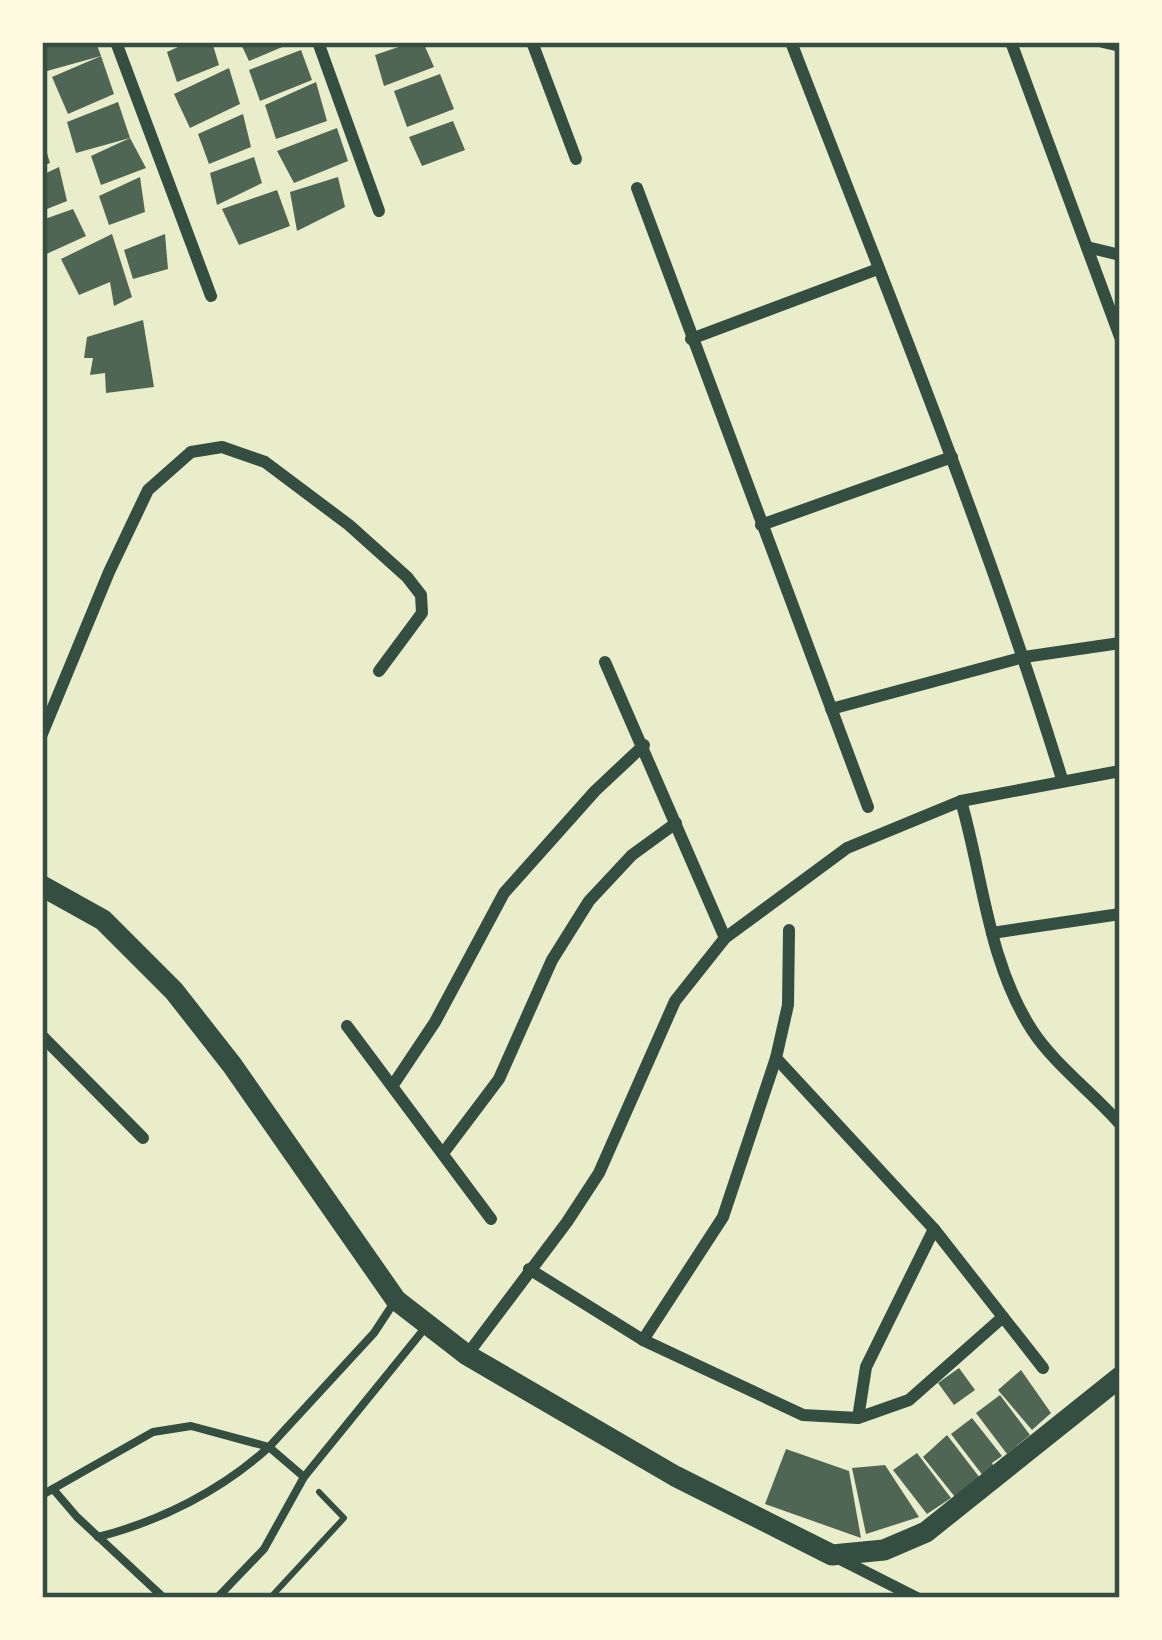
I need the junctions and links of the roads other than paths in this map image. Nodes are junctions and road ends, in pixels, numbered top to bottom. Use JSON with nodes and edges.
{"nodes":[{"id":1,"x":116,"y":42,"type":"edge"},
{"id":2,"x":318,"y":42,"type":"edge"},
{"id":3,"x":532,"y":42,"type":"edge"},
{"id":4,"x":790,"y":42,"type":"edge"},
{"id":5,"x":1011,"y":42,"type":"edge"},
{"id":6,"x":1103,"y":42,"type":"edge"},
{"id":7,"x":1120,"y":46,"type":"edge"},
{"id":8,"x":576,"y":160,"type":"dead end"},
{"id":9,"x":637,"y":188,"type":"dead end"},
{"id":10,"x":379,"y":212,"type":"dead end"},
{"id":11,"x":1087,"y":247,"type":"junction"},
{"id":12,"x":1120,"y":255,"type":"edge"},
{"id":13,"x":878,"y":268,"type":"junction"},
{"id":14,"x":211,"y":296,"type":"dead end"},
{"id":15,"x":1120,"y":337,"type":"edge"},
{"id":16,"x":691,"y":339,"type":"junction"},
{"id":17,"x":952,"y":457,"type":"junction"},
{"id":18,"x":761,"y":525,"type":"junction"},
{"id":19,"x":1120,"y":643,"type":"edge"},
{"id":20,"x":1024,"y":657,"type":"junction"},
{"id":21,"x":605,"y":662,"type":"dead end"},
{"id":22,"x":379,"y":671,"type":"dead end"},
{"id":23,"x":831,"y":709,"type":"junction"},
{"id":24,"x":42,"y":734,"type":"edge"},
{"id":25,"x":644,"y":745,"type":"junction"},
{"id":26,"x":1120,"y":770,"type":"edge"},
{"id":27,"x":1062,"y":779,"type":"junction"},
{"id":28,"x":961,"y":801,"type":"junction"},
{"id":29,"x":868,"y":807,"type":"dead end"},
{"id":30,"x":676,"y":824,"type":"junction"},
{"id":31,"x":42,"y":886,"type":"edge"},
{"id":32,"x":1120,"y":914,"type":"edge"},
{"id":33,"x":790,"y":930,"type":"dead end"},
{"id":34,"x":992,"y":934,"type":"junction"},
{"id":35,"x":725,"y":938,"type":"junction"},
{"id":36,"x":347,"y":1026,"type":"dead end"},
{"id":37,"x":42,"y":1036,"type":"edge"},
{"id":38,"x":776,"y":1058,"type":"junction"},
{"id":39,"x":393,"y":1085,"type":"junction"},
{"id":40,"x":1113,"y":1108,"type":"edge"},
{"id":41,"x":1120,"y":1124,"type":"edge"},
{"id":42,"x":143,"y":1138,"type":"dead end"},
{"id":43,"x":444,"y":1152,"type":"junction"},
{"id":44,"x":491,"y":1219,"type":"dead end"},
{"id":45,"x":934,"y":1229,"type":"junction"},
{"id":46,"x":529,"y":1269,"type":"junction"},
{"id":47,"x":396,"y":1300,"type":"junction"},
{"id":48,"x":1003,"y":1317,"type":"junction"},
{"id":49,"x":426,"y":1326,"type":"junction"},
{"id":50,"x":643,"y":1340,"type":"junction"},
{"id":51,"x":467,"y":1354,"type":"junction"},
{"id":52,"x":1042,"y":1368,"type":"dead end"},
{"id":53,"x":1120,"y":1377,"type":"edge"},
{"id":54,"x":858,"y":1418,"type":"junction"},
{"id":55,"x":269,"y":1447,"type":"junction"},
{"id":56,"x":304,"y":1477,"type":"junction"},
{"id":57,"x":53,"y":1489,"type":"junction"},
{"id":58,"x":42,"y":1495,"type":"edge"},
{"id":59,"x":98,"y":1537,"type":"junction"},
{"id":60,"x":832,"y":1555,"type":"junction"},
{"id":61,"x":164,"y":1598,"type":"edge"},
{"id":62,"x":217,"y":1598,"type":"edge"},
{"id":63,"x":917,"y":1598,"type":"edge"}],
"edges":[{"from":1,"to":14,"type":"street"},
{"from":2,"to":10,"type":"street"},
{"from":3,"to":8,"type":"street"},
{"from":4,"to":13,"type":"street"},
{"from":5,"to":11,"type":"street"},
{"from":6,"to":7,"type":"street"},
{"from":9,"to":16,"type":"street"},
{"from":11,"to":12,"type":"street"},
{"from":11,"to":15,"type":"street"},
{"from":13,"to":16,"type":"street"},
{"from":13,"to":17,"type":"street"},
{"from":16,"to":18,"type":"street"},
{"from":17,"to":18,"type":"street"},
{"from":17,"to":20,"type":"street"},
{"from":18,"to":23,"type":"street"},
{"from":19,"to":20,"type":"street"},
{"from":20,"to":23,"type":"street"},
{"from":20,"to":27,"type":"street"},
{"from":21,"to":25,"type":"street"},
{"from":22,"to":24,"type":"street"},
{"from":23,"to":29,"type":"street"},
{"from":25,"to":30,"type":"street"},
{"from":25,"to":39,"type":"street"},
{"from":26,"to":27,"type":"street"},
{"from":27,"to":28,"type":"street"},
{"from":28,"to":34,"type":"street"},
{"from":28,"to":35,"type":"street"},
{"from":30,"to":35,"type":"street"},
{"from":30,"to":43,"type":"street"},
{"from":31,"to":47,"type":"street"},
{"from":32,"to":34,"type":"street"},
{"from":33,"to":38,"type":"street"},
{"from":34,"to":40,"type":"street"},
{"from":35,"to":46,"type":"street"},
{"from":36,"to":39,"type":"street"},
{"from":37,"to":42,"type":"street"},
{"from":38,"to":45,"type":"street"},
{"from":38,"to":50,"type":"street"},
{"from":39,"to":43,"type":"street"},
{"from":40,"to":41,"type":"street"},
{"from":43,"to":44,"type":"street"},
{"from":45,"to":48,"type":"street"},
{"from":45,"to":54,"type":"street"},
{"from":46,"to":50,"type":"street"},
{"from":46,"to":51,"type":"street"},
{"from":47,"to":49,"type":"street"},
{"from":47,"to":55,"type":"lane"},
{"from":48,"to":52,"type":"street"},
{"from":48,"to":54,"type":"street"},
{"from":49,"to":51,"type":"street"},
{"from":49,"to":56,"type":"lane"},
{"from":50,"to":54,"type":"street"},
{"from":51,"to":60,"type":"street"},
{"from":53,"to":60,"type":"street"},
{"from":55,"to":56,"type":"lane"},
{"from":55,"to":57,"type":"lane"},
{"from":55,"to":59,"type":"lane"},
{"from":56,"to":62,"type":"lane"},
{"from":57,"to":58,"type":"lane"},
{"from":57,"to":59,"type":"lane"},
{"from":59,"to":61,"type":"lane"},
{"from":60,"to":63,"type":"street"}]}
